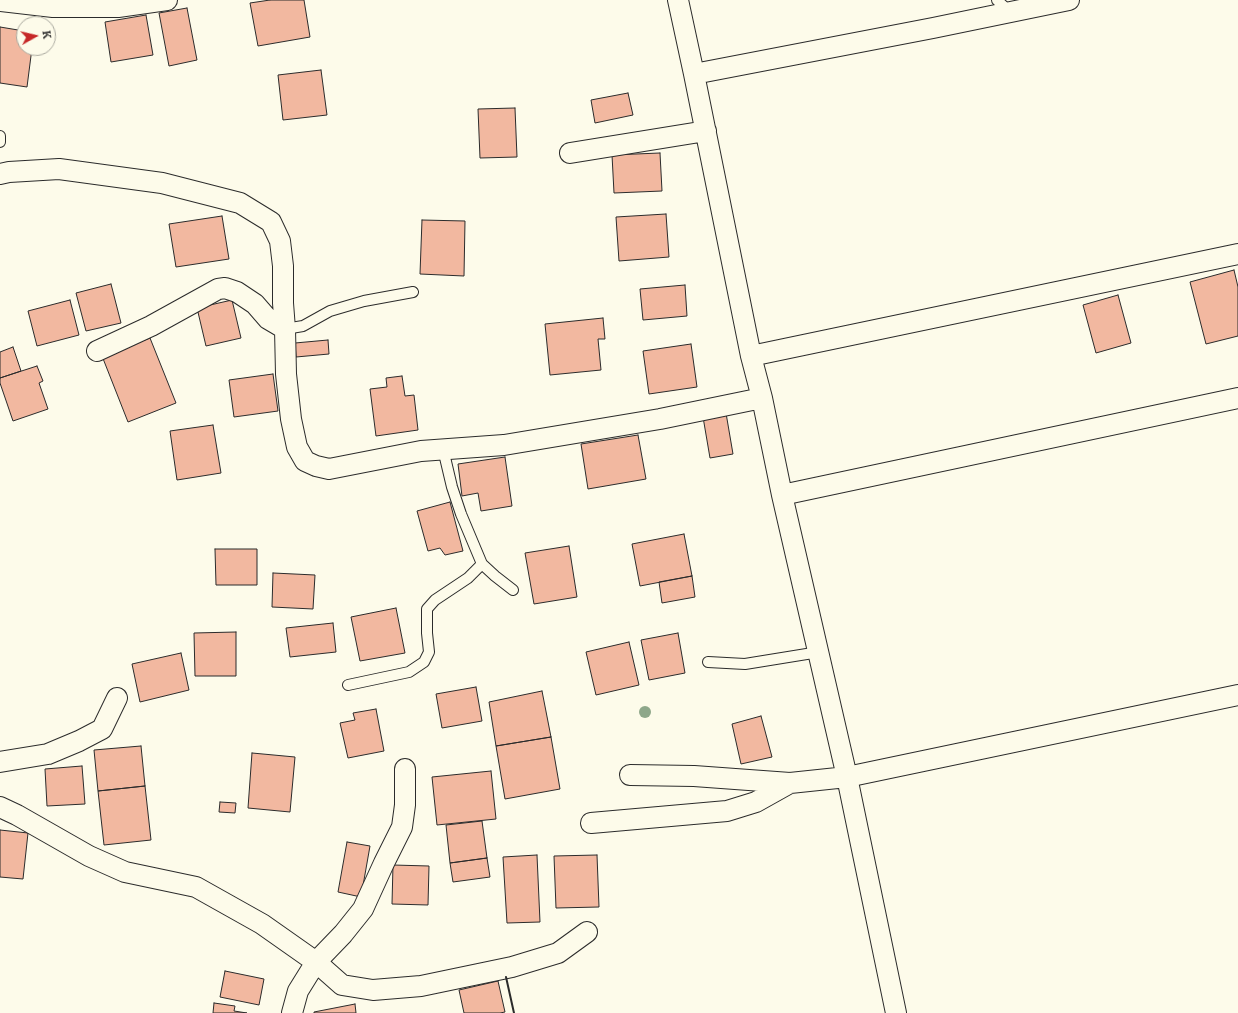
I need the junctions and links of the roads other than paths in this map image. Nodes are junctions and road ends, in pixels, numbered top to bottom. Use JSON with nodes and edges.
{"nodes":[{"id":1,"x":167,"y":0,"type":"edge"},
{"id":2,"x":678,"y":0,"type":"edge"},
{"id":3,"x":1070,"y":0,"type":"edge"},
{"id":4,"x":0,"y":1,"type":"edge"},
{"id":5,"x":1004,"y":6,"type":"edge"},
{"id":6,"x":694,"y":74,"type":"junction"},
{"id":7,"x":706,"y":131,"type":"junction"},
{"id":8,"x":0,"y":136,"type":"edge"},
{"id":9,"x":0,"y":142,"type":"edge"},
{"id":10,"x":570,"y":153,"type":"dead end"},
{"id":11,"x":0,"y":174,"type":"edge"},
{"id":12,"x":1238,"y":254,"type":"edge"},
{"id":13,"x":412,"y":292,"type":"dead end"},
{"id":14,"x":285,"y":329,"type":"junction"},
{"id":15,"x":97,"y":351,"type":"dead end"},
{"id":16,"x":751,"y":356,"type":"junction"},
{"id":17,"x":762,"y":398,"type":"junction"},
{"id":18,"x":1238,"y":398,"type":"edge"},
{"id":19,"x":443,"y":449,"type":"junction"},
{"id":20,"x":782,"y":495,"type":"junction"},
{"id":21,"x":482,"y":564,"type":"junction"},
{"id":22,"x":513,"y":590,"type":"dead end"},
{"id":23,"x":819,"y":652,"type":"junction"},
{"id":24,"x":708,"y":662,"type":"dead end"},
{"id":25,"x":348,"y":685,"type":"dead end"},
{"id":26,"x":1238,"y":695,"type":"edge"},
{"id":27,"x":117,"y":698,"type":"dead end"},
{"id":28,"x":0,"y":762,"type":"edge"},
{"id":29,"x":405,"y":769,"type":"dead end"},
{"id":30,"x":630,"y":775,"type":"dead end"},
{"id":31,"x":847,"y":777,"type":"junction"},
{"id":32,"x":790,"y":783,"type":"junction"},
{"id":33,"x":3,"y":811,"type":"edge"},
{"id":34,"x":591,"y":823,"type":"dead end"},
{"id":35,"x":587,"y":932,"type":"dead end"},
{"id":36,"x":316,"y":962,"type":"junction"},
{"id":37,"x":292,"y":1013,"type":"edge"},
{"id":38,"x":896,"y":1013,"type":"edge"}],
"edges":[{"from":1,"to":4,"type":"street"},
{"from":2,"to":6,"type":"street"},
{"from":3,"to":5,"type":"street"},
{"from":5,"to":6,"type":"street"},
{"from":6,"to":7,"type":"street"},
{"from":7,"to":10,"type":"street"},
{"from":7,"to":16,"type":"street"},
{"from":8,"to":9,"type":"lane"},
{"from":11,"to":14,"type":"street"},
{"from":12,"to":16,"type":"street"},
{"from":13,"to":14,"type":"lane"},
{"from":14,"to":15,"type":"street"},
{"from":14,"to":19,"type":"street"},
{"from":16,"to":17,"type":"street"},
{"from":17,"to":19,"type":"street"},
{"from":17,"to":20,"type":"street"},
{"from":18,"to":20,"type":"street"},
{"from":19,"to":21,"type":"lane"},
{"from":20,"to":23,"type":"street"},
{"from":21,"to":22,"type":"lane"},
{"from":21,"to":25,"type":"lane"},
{"from":23,"to":24,"type":"lane"},
{"from":23,"to":31,"type":"street"},
{"from":26,"to":31,"type":"street"},
{"from":27,"to":28,"type":"street"},
{"from":29,"to":36,"type":"street"},
{"from":30,"to":32,"type":"street"},
{"from":31,"to":32,"type":"street"},
{"from":31,"to":38,"type":"street"},
{"from":32,"to":34,"type":"street"},
{"from":33,"to":36,"type":"street"},
{"from":35,"to":36,"type":"street"},
{"from":36,"to":37,"type":"street"}]}
